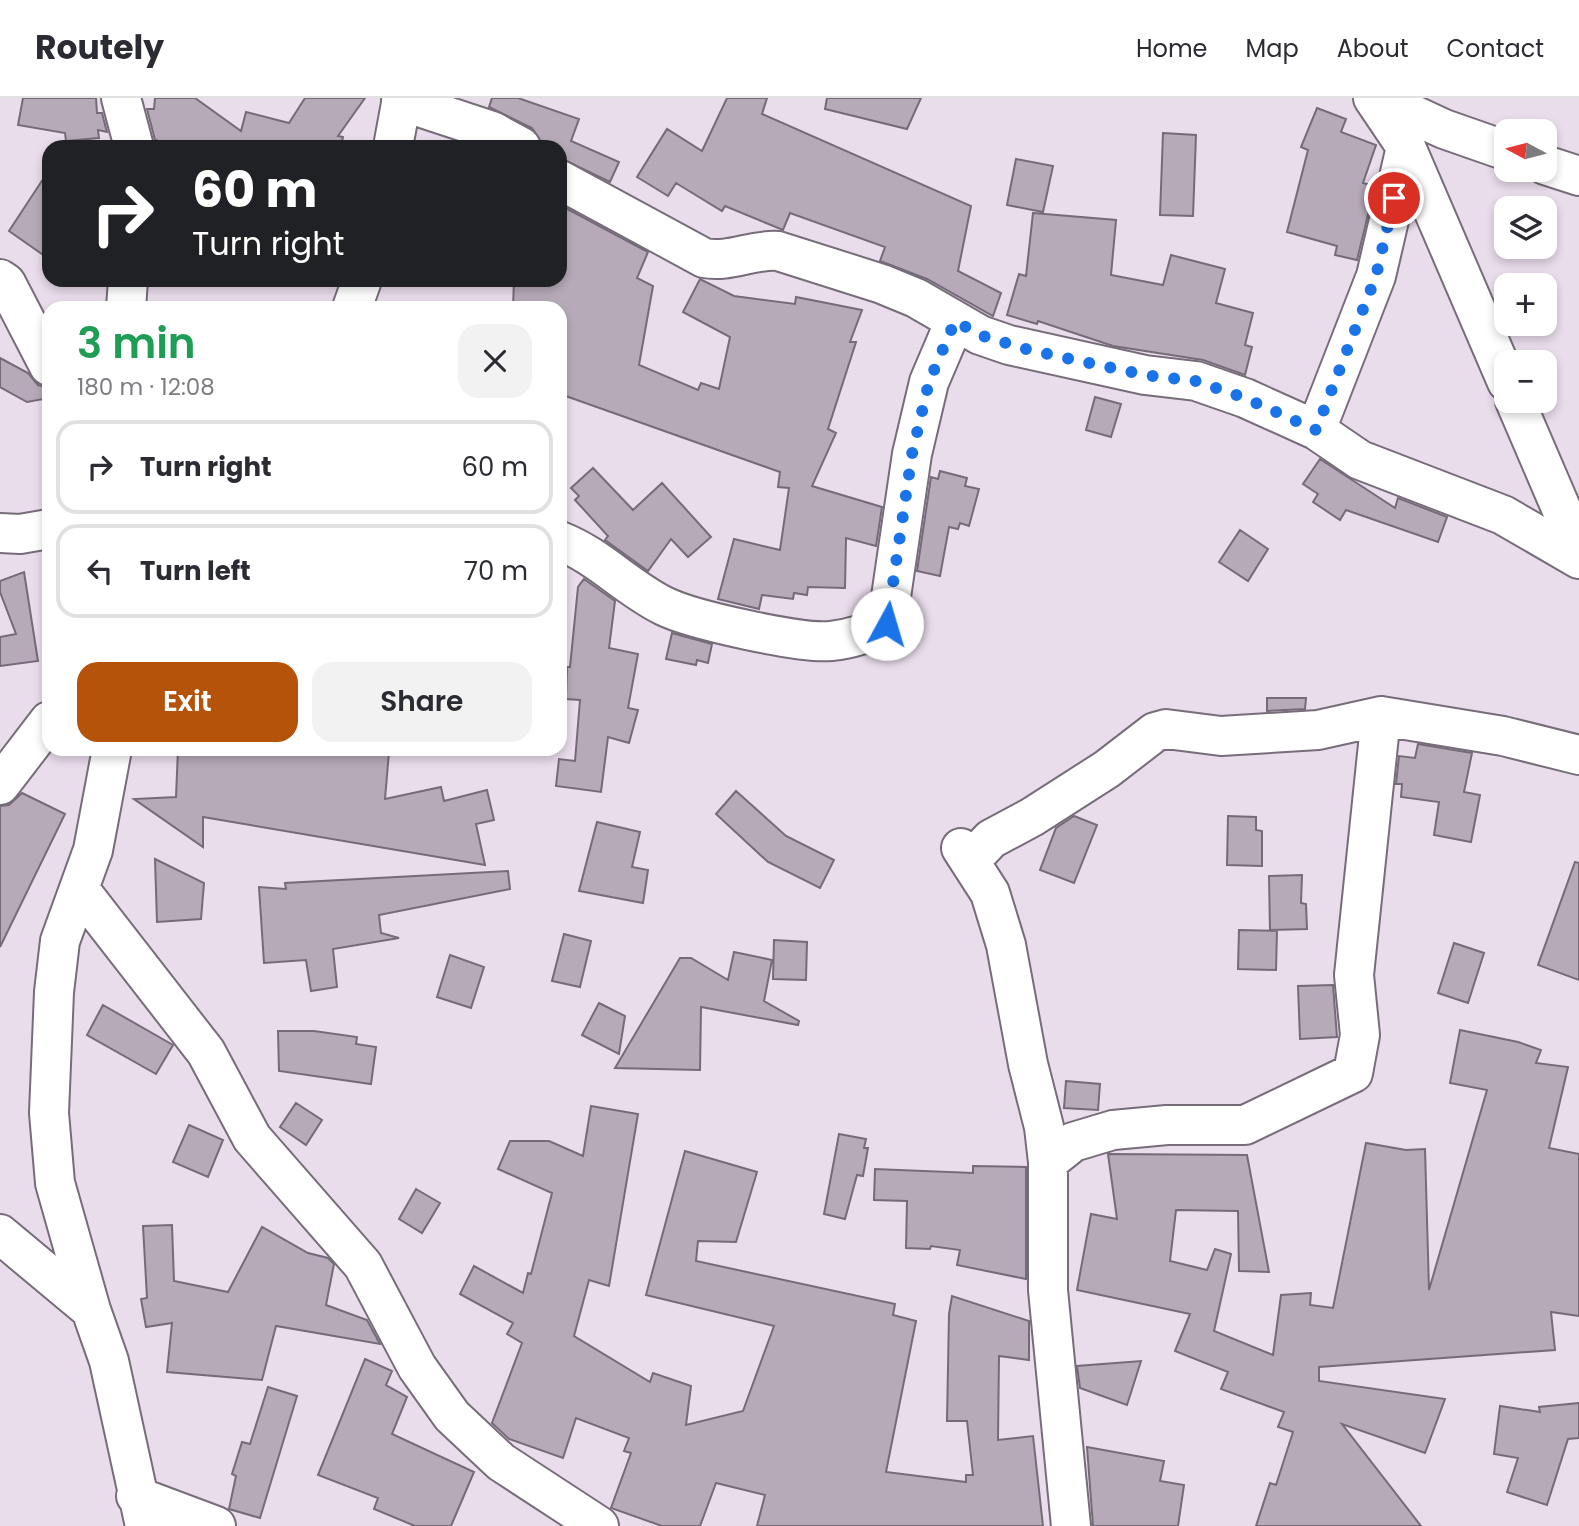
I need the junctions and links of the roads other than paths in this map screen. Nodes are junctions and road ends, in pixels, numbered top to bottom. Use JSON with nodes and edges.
{"nodes":[{"id":1,"x":121,"y":98,"type":"edge"},
{"id":2,"x":1375,"y":98,"type":"edge"},
{"id":3,"x":401,"y":100,"type":"edge"},
{"id":4,"x":132,"y":140,"type":"edge"},
{"id":5,"x":394,"y":140,"type":"edge"},
{"id":6,"x":508,"y":140,"type":"edge"},
{"id":7,"x":1494,"y":146,"type":"edge"},
{"id":8,"x":1406,"y":147,"type":"junction"},
{"id":9,"x":1558,"y":169,"type":"edge"},
{"id":10,"x":1579,"y":177,"type":"edge"},
{"id":11,"x":567,"y":184,"type":"edge"},
{"id":12,"x":0,"y":279,"type":"edge"},
{"id":13,"x":955,"y":321,"type":"junction"},
{"id":14,"x":42,"y":352,"type":"edge"},
{"id":15,"x":1494,"y":352,"type":"edge"},
{"id":16,"x":1520,"y":413,"type":"edge"},
{"id":17,"x":1316,"y":430,"type":"junction"},
{"id":18,"x":42,"y":530,"type":"edge"},
{"id":19,"x":0,"y":533,"type":"edge"},
{"id":20,"x":567,"y":545,"type":"edge"},
{"id":21,"x":1579,"y":550,"type":"edge"},
{"id":22,"x":1579,"y":559,"type":"edge"},
{"id":23,"x":1381,"y":716,"type":"junction"},
{"id":24,"x":42,"y":730,"type":"edge"},
{"id":25,"x":1579,"y":755,"type":"edge"},
{"id":26,"x":111,"y":756,"type":"edge"},
{"id":27,"x":0,"y":785,"type":"edge"},
{"id":28,"x":79,"y":890,"type":"junction"},
{"id":29,"x":1048,"y":1162,"type":"junction"},
{"id":30,"x":0,"y":1234,"type":"edge"},
{"id":31,"x":91,"y":1310,"type":"junction"},
{"id":32,"x":140,"y":1511,"type":"edge"},
{"id":33,"x":216,"y":1526,"type":"edge"},
{"id":34,"x":599,"y":1526,"type":"edge"},
{"id":35,"x":1071,"y":1526,"type":"edge"}],
"edges":[{"from":1,"to":4,"type":"street"},
{"from":2,"to":7,"type":"street"},
{"from":2,"to":8,"type":"street"},
{"from":3,"to":5,"type":"street"},
{"from":3,"to":6,"type":"street"},
{"from":8,"to":15,"type":"street"},
{"from":8,"to":17,"type":"street"},
{"from":9,"to":10,"type":"street"},
{"from":11,"to":13,"type":"street"},
{"from":12,"to":14,"type":"street"},
{"from":13,"to":17,"type":"street"},
{"from":13,"to":20,"type":"street"},
{"from":16,"to":21,"type":"street"},
{"from":17,"to":22,"type":"street"},
{"from":18,"to":19,"type":"street"},
{"from":23,"to":25,"type":"street"},
{"from":23,"to":29,"type":"street"},
{"from":23,"to":29,"type":"street"},
{"from":24,"to":27,"type":"street"},
{"from":26,"to":28,"type":"street"},
{"from":28,"to":31,"type":"street"},
{"from":28,"to":34,"type":"street"},
{"from":29,"to":35,"type":"street"},
{"from":30,"to":31,"type":"street"},
{"from":31,"to":32,"type":"street"},
{"from":32,"to":33,"type":"street"}]}
